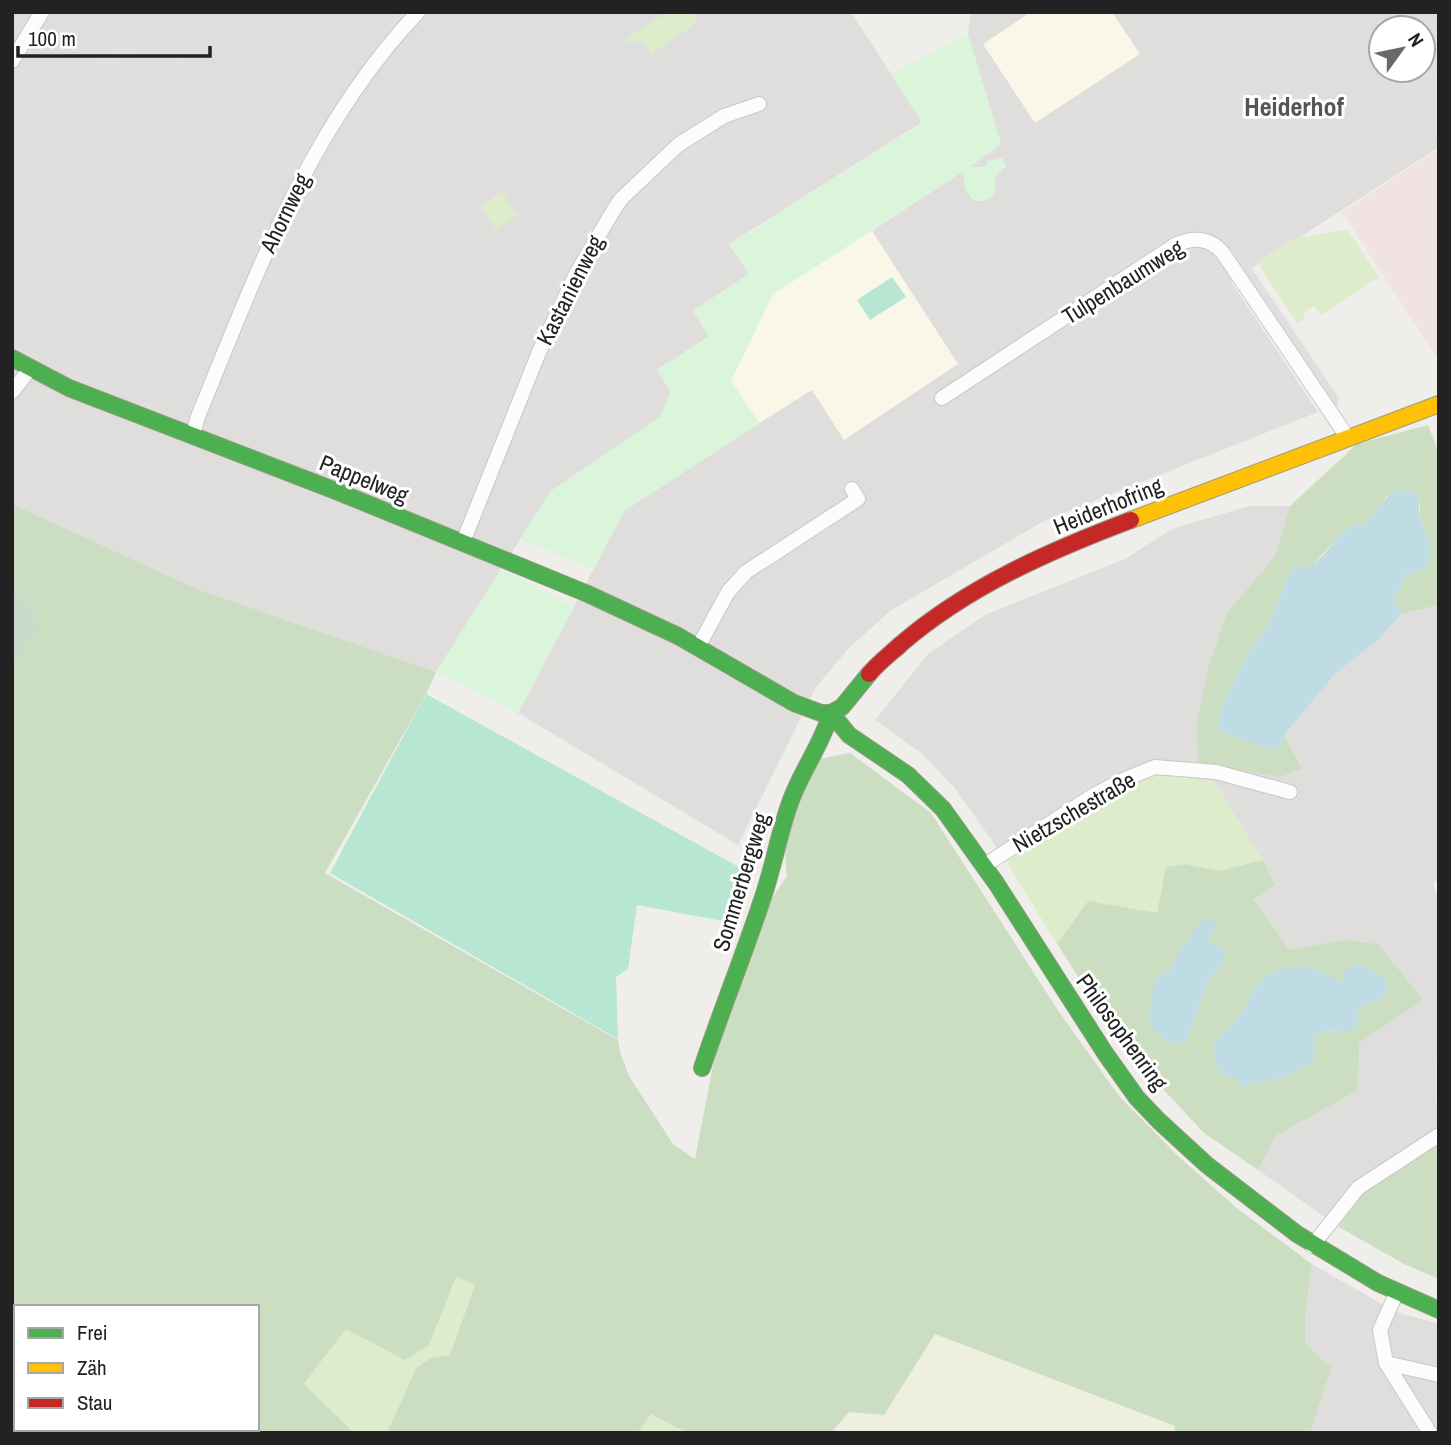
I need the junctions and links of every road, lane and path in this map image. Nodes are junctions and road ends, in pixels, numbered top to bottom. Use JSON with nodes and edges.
{"nodes":[{"id":1,"x":42,"y":12,"type":"edge"},
{"id":2,"x":418,"y":12,"type":"edge"},
{"id":3,"x":12,"y":61,"type":"edge"},
{"id":4,"x":759,"y":104,"type":"dead end"},
{"id":5,"x":12,"y":358,"type":"edge"},
{"id":6,"x":30,"y":369,"type":"junction"},
{"id":7,"x":12,"y":391,"type":"edge"},
{"id":8,"x":942,"y":398,"type":"dead end"},
{"id":9,"x":1439,"y":404,"type":"edge"},
{"id":10,"x":193,"y":436,"type":"junction"},
{"id":11,"x":1348,"y":438,"type":"junction"},
{"id":12,"x":852,"y":489,"type":"dead end"},
{"id":13,"x":463,"y":542,"type":"junction"},
{"id":14,"x":698,"y":647,"type":"junction"},
{"id":15,"x":831,"y":713,"type":"junction"},
{"id":16,"x":1290,"y":792,"type":"dead end"},
{"id":17,"x":985,"y":866,"type":"junction"},
{"id":18,"x":702,"y":1068,"type":"dead end"},
{"id":19,"x":1439,"y":1135,"type":"edge"},
{"id":20,"x":1312,"y":1246,"type":"junction"},
{"id":21,"x":1396,"y":1294,"type":"junction"},
{"id":22,"x":1439,"y":1310,"type":"edge"},
{"id":23,"x":1386,"y":1363,"type":"junction"},
{"id":24,"x":1439,"y":1374,"type":"edge"},
{"id":25,"x":1430,"y":1433,"type":"edge"}],
"edges":[{"from":1,"to":3,"type":"street"},
{"from":2,"to":10,"type":"street","name":"Ahornweg"},
{"from":4,"to":13,"type":"street","name":"Kastanienweg"},
{"from":5,"to":6,"type":"street","name":"Pappelweg"},
{"from":6,"to":7,"type":"street"},
{"from":6,"to":10,"type":"street","name":"Pappelweg"},
{"from":8,"to":11,"type":"street","name":"Tulpenbaumweg"},
{"from":9,"to":11,"type":"street","name":"Heiderhofring"},
{"from":10,"to":13,"type":"street","name":"Pappelweg"},
{"from":11,"to":15,"type":"street","name":"Heiderhofring"},
{"from":12,"to":14,"type":"street"},
{"from":13,"to":14,"type":"street","name":"Pappelweg"},
{"from":14,"to":15,"type":"street","name":"Pappelweg"},
{"from":15,"to":17,"type":"street","name":"Philosophenring"},
{"from":15,"to":18,"type":"street","name":"Sommerbergweg"},
{"from":16,"to":17,"type":"street","name":"Nietzschestraße"},
{"from":17,"to":20,"type":"street","name":"Philosophenring"},
{"from":19,"to":20,"type":"street"},
{"from":20,"to":21,"type":"street","name":"Philosophenring"},
{"from":21,"to":22,"type":"street","name":"Philosophenring"},
{"from":21,"to":23,"type":"street"},
{"from":23,"to":24,"type":"street"},
{"from":23,"to":25,"type":"street"}]}
